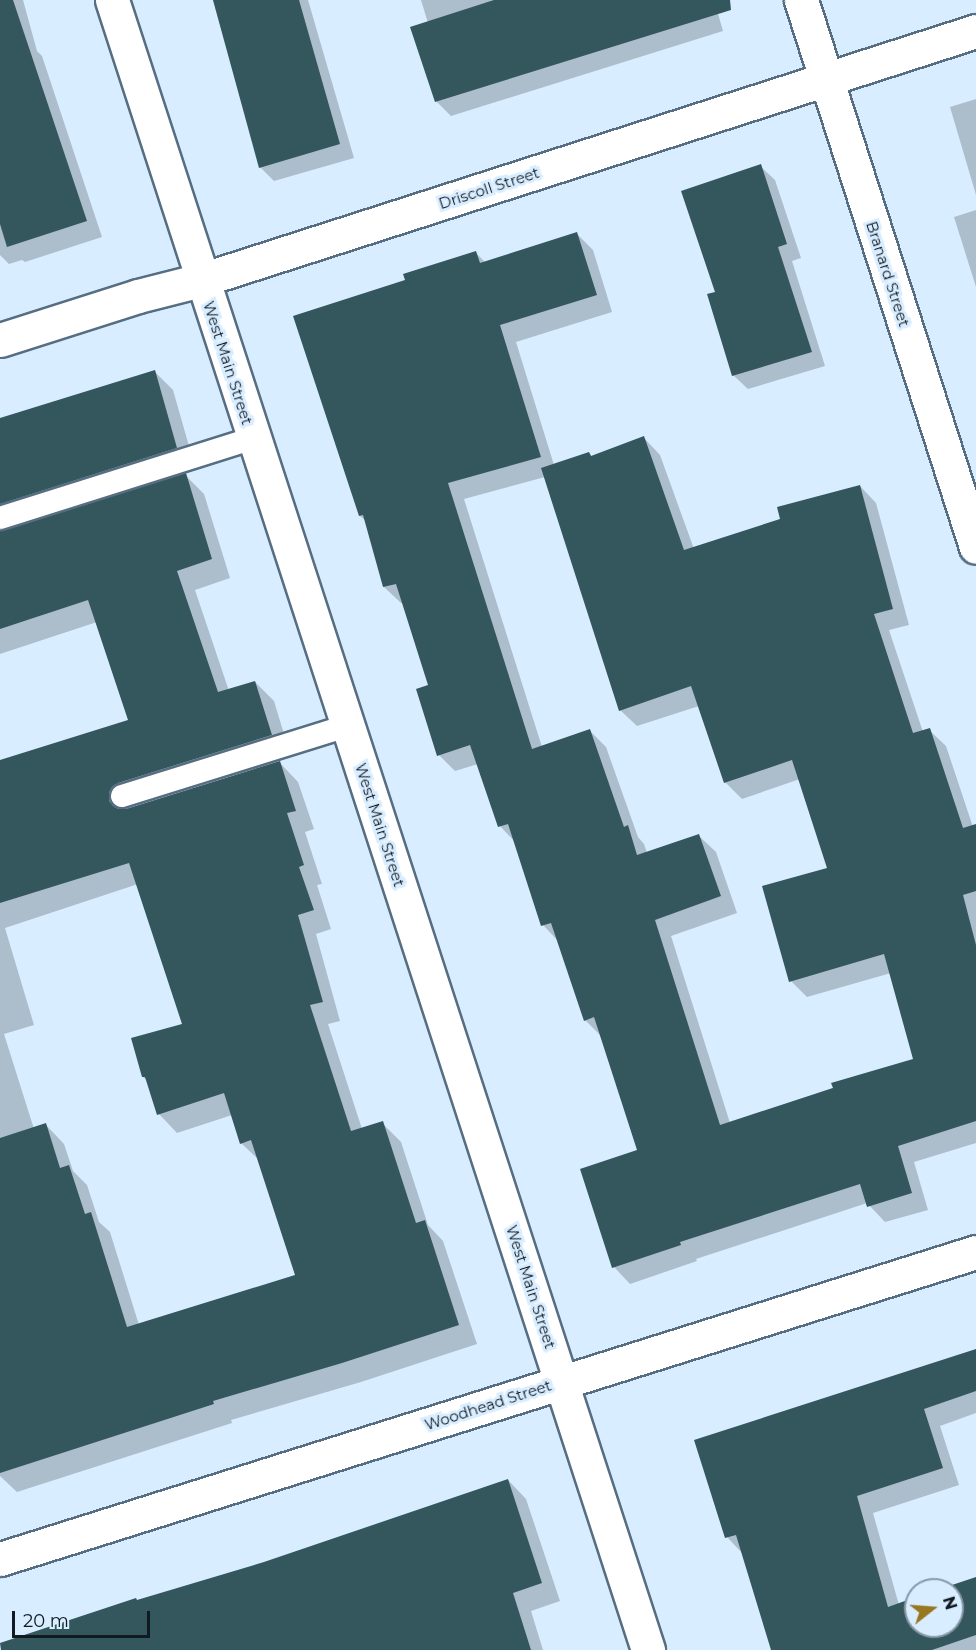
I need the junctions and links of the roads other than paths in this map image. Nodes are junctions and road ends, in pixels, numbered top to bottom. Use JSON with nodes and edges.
{"nodes":[{"id":1,"x":112,"y":0,"type":"edge"},
{"id":2,"x":801,"y":0,"type":"edge"},
{"id":3,"x":976,"y":31,"type":"edge"},
{"id":4,"x":826,"y":80,"type":"junction"},
{"id":5,"x":201,"y":280,"type":"junction"},
{"id":6,"x":0,"y":340,"type":"edge"},
{"id":7,"x":253,"y":438,"type":"junction"},
{"id":8,"x":0,"y":518,"type":"edge"},
{"id":9,"x":976,"y":547,"type":"edge"},
{"id":10,"x":347,"y":726,"type":"junction"},
{"id":11,"x":122,"y":796,"type":"dead end"},
{"id":12,"x":976,"y":1252,"type":"edge"},
{"id":13,"x":562,"y":1381,"type":"junction"},
{"id":14,"x":0,"y":1559,"type":"edge"},
{"id":15,"x":648,"y":1650,"type":"edge"}],
"edges":[{"from":1,"to":5,"type":"street","name":"West Main Street"},
{"from":2,"to":4,"type":"street","name":"Branard Street"},
{"from":3,"to":4,"type":"street","name":"Driscoll Street"},
{"from":4,"to":5,"type":"street","name":"Driscoll Street"},
{"from":4,"to":9,"type":"street","name":"Branard Street"},
{"from":5,"to":6,"type":"street","name":"Driscoll Street"},
{"from":5,"to":7,"type":"street","name":"West Main Street"},
{"from":7,"to":8,"type":"lane"},
{"from":7,"to":10,"type":"street","name":"West Main Street"},
{"from":10,"to":11,"type":"lane"},
{"from":10,"to":13,"type":"street","name":"West Main Street"},
{"from":12,"to":13,"type":"street","name":"Woodhead Street"},
{"from":13,"to":14,"type":"street","name":"Woodhead Street"},
{"from":13,"to":15,"type":"street","name":"West Main Street"}]}
